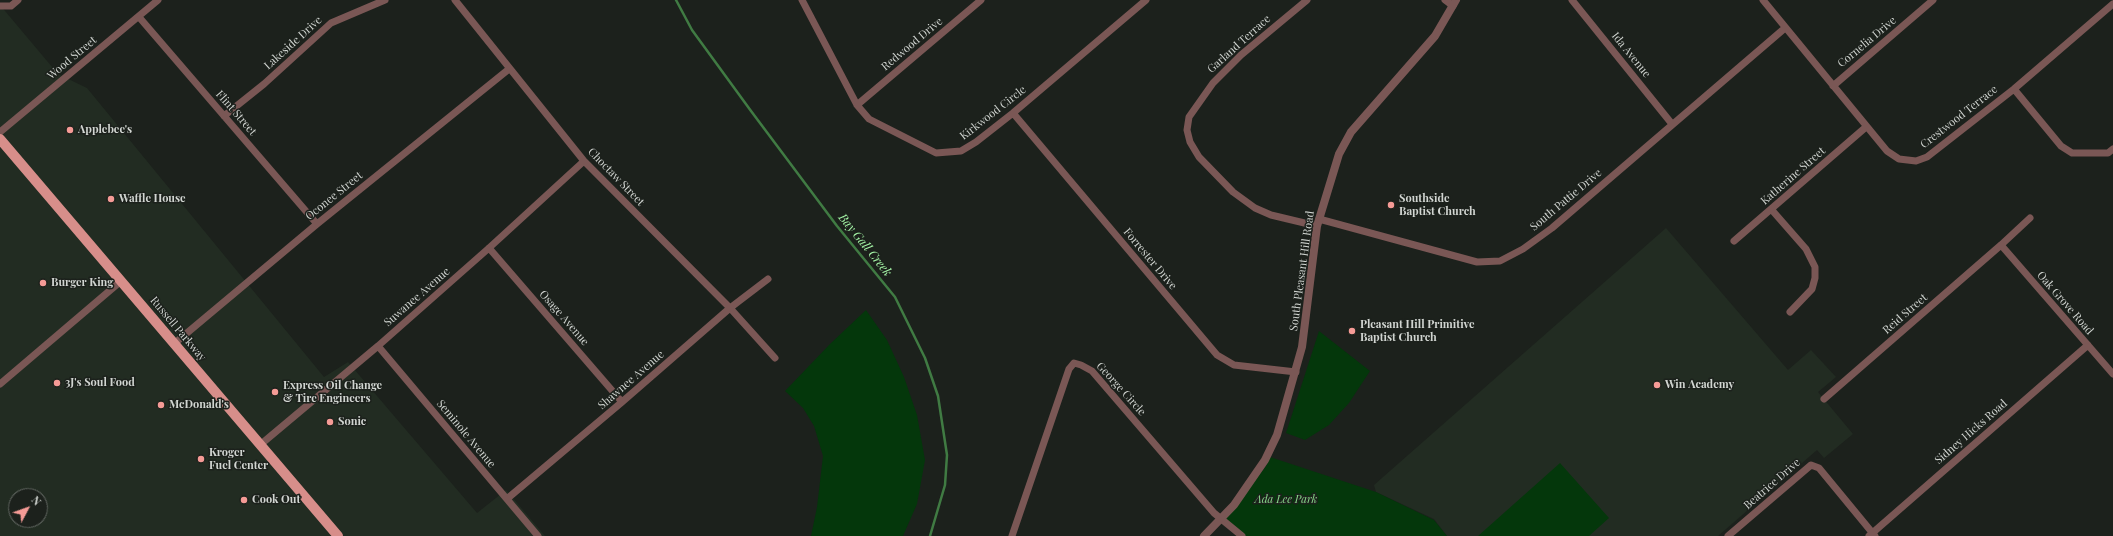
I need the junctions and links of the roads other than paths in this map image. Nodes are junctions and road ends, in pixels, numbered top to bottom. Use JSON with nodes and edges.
{"nodes":[{"id":1,"x":18,"y":0,"type":"edge"},
{"id":2,"x":158,"y":0,"type":"edge"},
{"id":3,"x":385,"y":0,"type":"edge"},
{"id":4,"x":455,"y":0,"type":"edge"},
{"id":5,"x":802,"y":0,"type":"edge"},
{"id":6,"x":981,"y":0,"type":"edge"},
{"id":7,"x":1146,"y":0,"type":"edge"},
{"id":8,"x":1307,"y":0,"type":"edge"},
{"id":9,"x":1445,"y":0,"type":"edge"},
{"id":10,"x":1572,"y":0,"type":"edge"},
{"id":11,"x":1764,"y":0,"type":"edge"},
{"id":12,"x":1933,"y":0,"type":"edge"},
{"id":13,"x":1454,"y":3,"type":"edge"},
{"id":14,"x":2113,"y":4,"type":"edge"},
{"id":15,"x":0,"y":6,"type":"edge"},
{"id":16,"x":139,"y":17,"type":"junction"},
{"id":17,"x":1785,"y":28,"type":"junction"},
{"id":18,"x":509,"y":69,"type":"junction"},
{"id":19,"x":1833,"y":86,"type":"junction"},
{"id":20,"x":2014,"y":89,"type":"junction"},
{"id":21,"x":857,"y":105,"type":"junction"},
{"id":22,"x":1013,"y":113,"type":"junction"},
{"id":23,"x":224,"y":116,"type":"junction"},
{"id":24,"x":1672,"y":124,"type":"junction"},
{"id":25,"x":1866,"y":127,"type":"junction"},
{"id":26,"x":0,"y":132,"type":"edge"},
{"id":27,"x":0,"y":139,"type":"edge"},
{"id":28,"x":2110,"y":151,"type":"edge"},
{"id":29,"x":2113,"y":159,"type":"edge"},
{"id":30,"x":584,"y":161,"type":"junction"},
{"id":31,"x":1771,"y":209,"type":"junction"},
{"id":32,"x":2030,"y":218,"type":"dead end"},
{"id":33,"x":1318,"y":222,"type":"junction"},
{"id":34,"x":316,"y":224,"type":"junction"},
{"id":35,"x":1734,"y":241,"type":"dead end"},
{"id":36,"x":2001,"y":245,"type":"junction"},
{"id":37,"x":489,"y":248,"type":"junction"},
{"id":38,"x":768,"y":279,"type":"dead end"},
{"id":39,"x":121,"y":281,"type":"junction"},
{"id":40,"x":730,"y":308,"type":"junction"},
{"id":41,"x":1790,"y":312,"type":"dead end"},
{"id":42,"x":175,"y":343,"type":"junction"},
{"id":43,"x":2088,"y":345,"type":"junction"},
{"id":44,"x":378,"y":346,"type":"junction"},
{"id":45,"x":775,"y":358,"type":"dead end"},
{"id":46,"x":1296,"y":372,"type":"junction"},
{"id":47,"x":2113,"y":374,"type":"edge"},
{"id":48,"x":0,"y":384,"type":"edge"},
{"id":49,"x":1824,"y":399,"type":"dead end"},
{"id":50,"x":622,"y":402,"type":"junction"},
{"id":51,"x":260,"y":445,"type":"junction"},
{"id":52,"x":508,"y":498,"type":"junction"},
{"id":53,"x":1221,"y":520,"type":"junction"},
{"id":54,"x":1873,"y":535,"type":"edge"},
{"id":55,"x":338,"y":536,"type":"edge"},
{"id":56,"x":538,"y":536,"type":"edge"},
{"id":57,"x":1012,"y":536,"type":"edge"},
{"id":58,"x":1204,"y":536,"type":"edge"},
{"id":59,"x":1242,"y":536,"type":"edge"},
{"id":60,"x":1728,"y":536,"type":"edge"}],
"edges":[{"from":1,"to":15,"type":"street"},
{"from":2,"to":16,"type":"street","name":"Wood Street"},
{"from":3,"to":23,"type":"street","name":"Lakeside Drive"},
{"from":4,"to":18,"type":"street","name":"Choctaw Street"},
{"from":5,"to":21,"type":"street","name":"Kirkwood Circle"},
{"from":6,"to":21,"type":"street","name":"Redwood Drive"},
{"from":7,"to":22,"type":"street","name":"Kirkwood Circle"},
{"from":8,"to":33,"type":"street","name":"Garland Terrace"},
{"from":9,"to":13,"type":"street"},
{"from":10,"to":24,"type":"street","name":"Ida Avenue"},
{"from":11,"to":17,"type":"street","name":"Crestwood Terrace"},
{"from":12,"to":19,"type":"street","name":"Cornelia Drive"},
{"from":13,"to":33,"type":"street","name":"South Pleasant Hill Road"},
{"from":14,"to":20,"type":"street","name":"Crestwood Terrace"},
{"from":16,"to":23,"type":"street","name":"Flint Street"},
{"from":16,"to":26,"type":"street","name":"Wood Street"},
{"from":17,"to":19,"type":"street","name":"Crestwood Terrace"},
{"from":17,"to":24,"type":"street","name":"South Pattie Drive"},
{"from":18,"to":30,"type":"street","name":"Choctaw Street"},
{"from":18,"to":34,"type":"street","name":"Oconee Street"},
{"from":19,"to":25,"type":"street","name":"Crestwood Terrace"},
{"from":20,"to":25,"type":"street","name":"Crestwood Terrace"},
{"from":20,"to":28,"type":"street"},
{"from":21,"to":22,"type":"street","name":"Kirkwood Circle"},
{"from":22,"to":46,"type":"street","name":"Forrester Drive"},
{"from":23,"to":34,"type":"street","name":"Flint Street"},
{"from":24,"to":33,"type":"street","name":"South Pattie Drive"},
{"from":25,"to":31,"type":"street","name":"Katherine Street"},
{"from":27,"to":39,"type":"main road","name":"Russell Parkway"},
{"from":28,"to":29,"type":"street"},
{"from":30,"to":37,"type":"street","name":"Suwanee Avenue"},
{"from":30,"to":40,"type":"street","name":"Choctaw Street"},
{"from":31,"to":35,"type":"street","name":"Katherine Street"},
{"from":31,"to":41,"type":"street"},
{"from":32,"to":36,"type":"street","name":"Reid Street"},
{"from":33,"to":46,"type":"street","name":"South Pleasant Hill Road"},
{"from":34,"to":42,"type":"street","name":"Oconee Street"},
{"from":36,"to":43,"type":"street","name":"Oak Grove Road"},
{"from":36,"to":49,"type":"street","name":"Reid Street"},
{"from":37,"to":44,"type":"street","name":"Suwanee Avenue"},
{"from":37,"to":50,"type":"street","name":"Osage Avenue"},
{"from":38,"to":40,"type":"street","name":"Shawnee Avenue"},
{"from":39,"to":42,"type":"main road","name":"Russell Parkway"},
{"from":39,"to":48,"type":"street"},
{"from":40,"to":45,"type":"street","name":"Choctaw Street"},
{"from":40,"to":50,"type":"street","name":"Shawnee Avenue"},
{"from":42,"to":51,"type":"main road","name":"Russell Parkway"},
{"from":43,"to":47,"type":"street","name":"Oak Grove Road"},
{"from":43,"to":54,"type":"street","name":"Sidney Hicks Road"},
{"from":44,"to":51,"type":"street","name":"Suwanee Avenue"},
{"from":44,"to":52,"type":"street","name":"Seminole Avenue"},
{"from":46,"to":53,"type":"street","name":"South Pleasant Hill Road"},
{"from":50,"to":52,"type":"street","name":"Shawnee Avenue"},
{"from":51,"to":55,"type":"main road","name":"Russell Parkway"},
{"from":52,"to":56,"type":"street","name":"Seminole Avenue"},
{"from":53,"to":57,"type":"street","name":"George Circle"},
{"from":53,"to":58,"type":"street","name":"South Pleasant Hill Road"},
{"from":53,"to":59,"type":"street"},
{"from":54,"to":60,"type":"street","name":"Beatrice Drive"}]}
